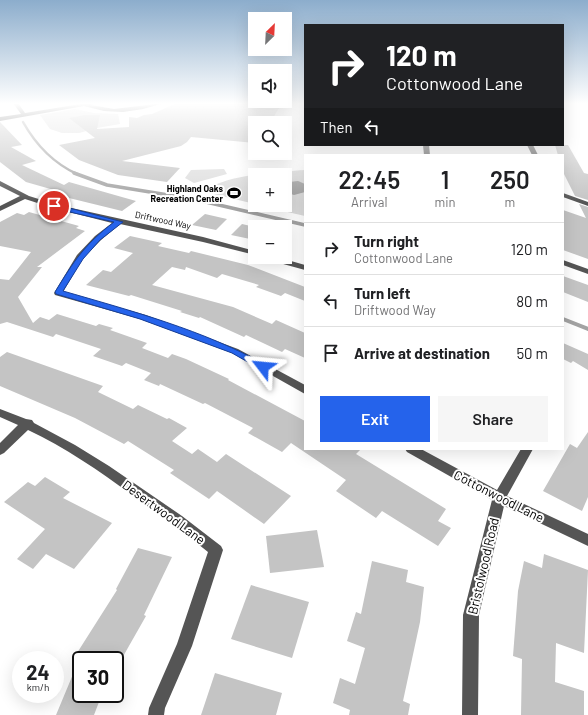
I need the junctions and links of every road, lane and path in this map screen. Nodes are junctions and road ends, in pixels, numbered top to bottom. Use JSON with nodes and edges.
{"nodes":[{"id":1,"x":0,"y":183,"type":"edge"},
{"id":2,"x":26,"y":196,"type":"junction"},
{"id":3,"x":564,"y":196,"type":"edge"},
{"id":4,"x":588,"y":204,"type":"edge"},
{"id":5,"x":0,"y":209,"type":"edge"},
{"id":6,"x":119,"y":222,"type":"junction"},
{"id":7,"x":248,"y":251,"type":"edge"},
{"id":8,"x":564,"y":262,"type":"edge"},
{"id":9,"x":292,"y":264,"type":"edge"},
{"id":10,"x":304,"y":268,"type":"edge"},
{"id":11,"x":588,"y":272,"type":"edge"},
{"id":12,"x":304,"y":389,"type":"edge"},
{"id":13,"x":0,"y":413,"type":"edge"},
{"id":14,"x":28,"y":424,"type":"junction"},
{"id":15,"x":0,"y":450,"type":"edge"},
{"id":16,"x":412,"y":450,"type":"edge"},
{"id":17,"x":526,"y":450,"type":"edge"},
{"id":18,"x":499,"y":498,"type":"junction"},
{"id":19,"x":588,"y":540,"type":"edge"},
{"id":20,"x":156,"y":715,"type":"edge"},
{"id":21,"x":470,"y":715,"type":"edge"}],
"edges":[{"from":1,"to":2,"type":"street","name":"Driftwood Way"},
{"from":2,"to":5,"type":"street"},
{"from":2,"to":6,"type":"street","name":"Driftwood Way"},
{"from":3,"to":4,"type":"street"},
{"from":6,"to":7,"type":"street","name":"Driftwood Way"},
{"from":6,"to":12,"type":"street"},
{"from":8,"to":11,"type":"street"},
{"from":9,"to":10,"type":"street"},
{"from":13,"to":14,"type":"street","name":"Desertwood Lane"},
{"from":14,"to":15,"type":"street"},
{"from":14,"to":20,"type":"street","name":"Desertwood Lane"},
{"from":16,"to":18,"type":"street","name":"Cottonwood Lane"},
{"from":17,"to":18,"type":"street","name":"Bristolwood Road"},
{"from":18,"to":19,"type":"street","name":"Cottonwood Lane"},
{"from":18,"to":21,"type":"street","name":"Bristolwood Road"}]}
